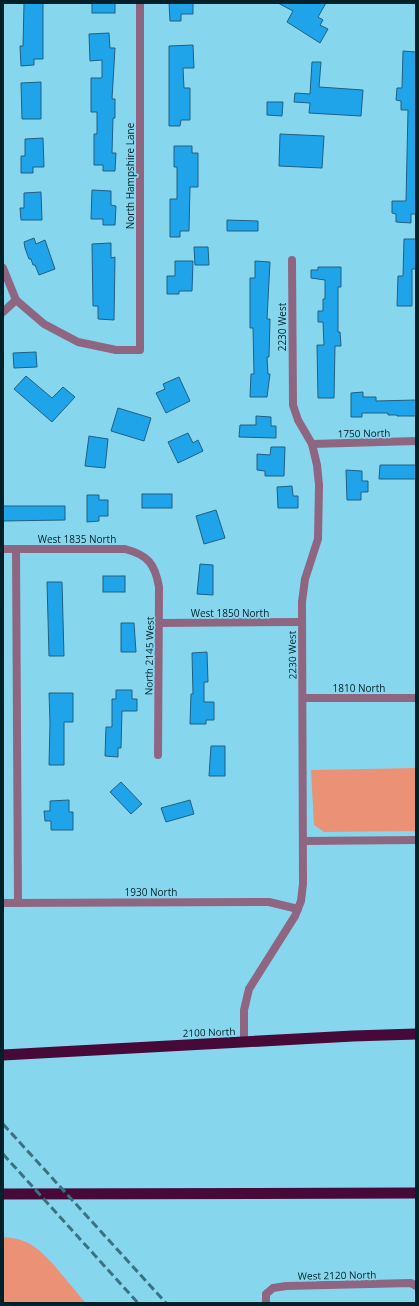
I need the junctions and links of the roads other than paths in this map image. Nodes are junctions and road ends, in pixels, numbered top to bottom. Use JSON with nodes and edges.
{"nodes":[{"id":1,"x":140,"y":3,"type":"edge"},
{"id":2,"x":292,"y":260,"type":"dead end"},
{"id":3,"x":3,"y":268,"type":"edge"},
{"id":4,"x":16,"y":300,"type":"junction"},
{"id":5,"x":3,"y":312,"type":"edge"},
{"id":6,"x":416,"y":441,"type":"edge"},
{"id":7,"x":312,"y":444,"type":"junction"},
{"id":8,"x":3,"y":549,"type":"edge"},
{"id":9,"x":16,"y":549,"type":"junction"},
{"id":10,"x":149,"y":560,"type":"joint"},
{"id":11,"x":302,"y":622,"type":"junction"},
{"id":12,"x":159,"y":623,"type":"junction"},
{"id":13,"x":303,"y":698,"type":"junction"},
{"id":14,"x":416,"y":698,"type":"edge"},
{"id":15,"x":158,"y":755,"type":"dead end"},
{"id":16,"x":304,"y":840,"type":"junction"},
{"id":17,"x":416,"y":840,"type":"edge"},
{"id":18,"x":3,"y":903,"type":"edge"},
{"id":19,"x":18,"y":903,"type":"junction"},
{"id":20,"x":298,"y":909,"type":"junction"},
{"id":21,"x":416,"y":1034,"type":"edge"},
{"id":22,"x":244,"y":1043,"type":"junction"},
{"id":23,"x":3,"y":1055,"type":"edge"},
{"id":24,"x":416,"y":1193,"type":"edge"},
{"id":25,"x":3,"y":1194,"type":"edge"},
{"id":26,"x":414,"y":1284,"type":"edge"},
{"id":27,"x":266,"y":1303,"type":"edge"}],
"edges":[{"from":1,"to":4,"type":"street","name":"North Hampshire Lane"},
{"from":2,"to":7,"type":"street","name":"2230 West"},
{"from":3,"to":4,"type":"street"},
{"from":4,"to":5,"type":"street"},
{"from":6,"to":7,"type":"street","name":"1750 North"},
{"from":7,"to":11,"type":"street","name":"2230 West"},
{"from":8,"to":9,"type":"street","name":"West 1835 North"},
{"from":9,"to":10,"type":"street","name":"West 1835 North"},
{"from":9,"to":19,"type":"street"},
{"from":10,"to":12,"type":"street","name":"North 2145 West"},
{"from":11,"to":12,"type":"street","name":"West 1850 North"},
{"from":11,"to":13,"type":"street","name":"2230 West"},
{"from":12,"to":15,"type":"street","name":"North 2145 West"},
{"from":13,"to":14,"type":"street","name":"1810 North"},
{"from":13,"to":16,"type":"street","name":"2230 West"},
{"from":16,"to":17,"type":"street"},
{"from":16,"to":20,"type":"street","name":"2230 West"},
{"from":18,"to":19,"type":"street","name":"1930 North"},
{"from":19,"to":20,"type":"street","name":"1930 North"},
{"from":20,"to":22,"type":"street","name":"2230 West"},
{"from":21,"to":22,"type":"highway","name":"2100 North"},
{"from":22,"to":23,"type":"highway","name":"2100 North"},
{"from":24,"to":25,"type":"highway"},
{"from":26,"to":27,"type":"street","name":"West 2120 North"}]}
